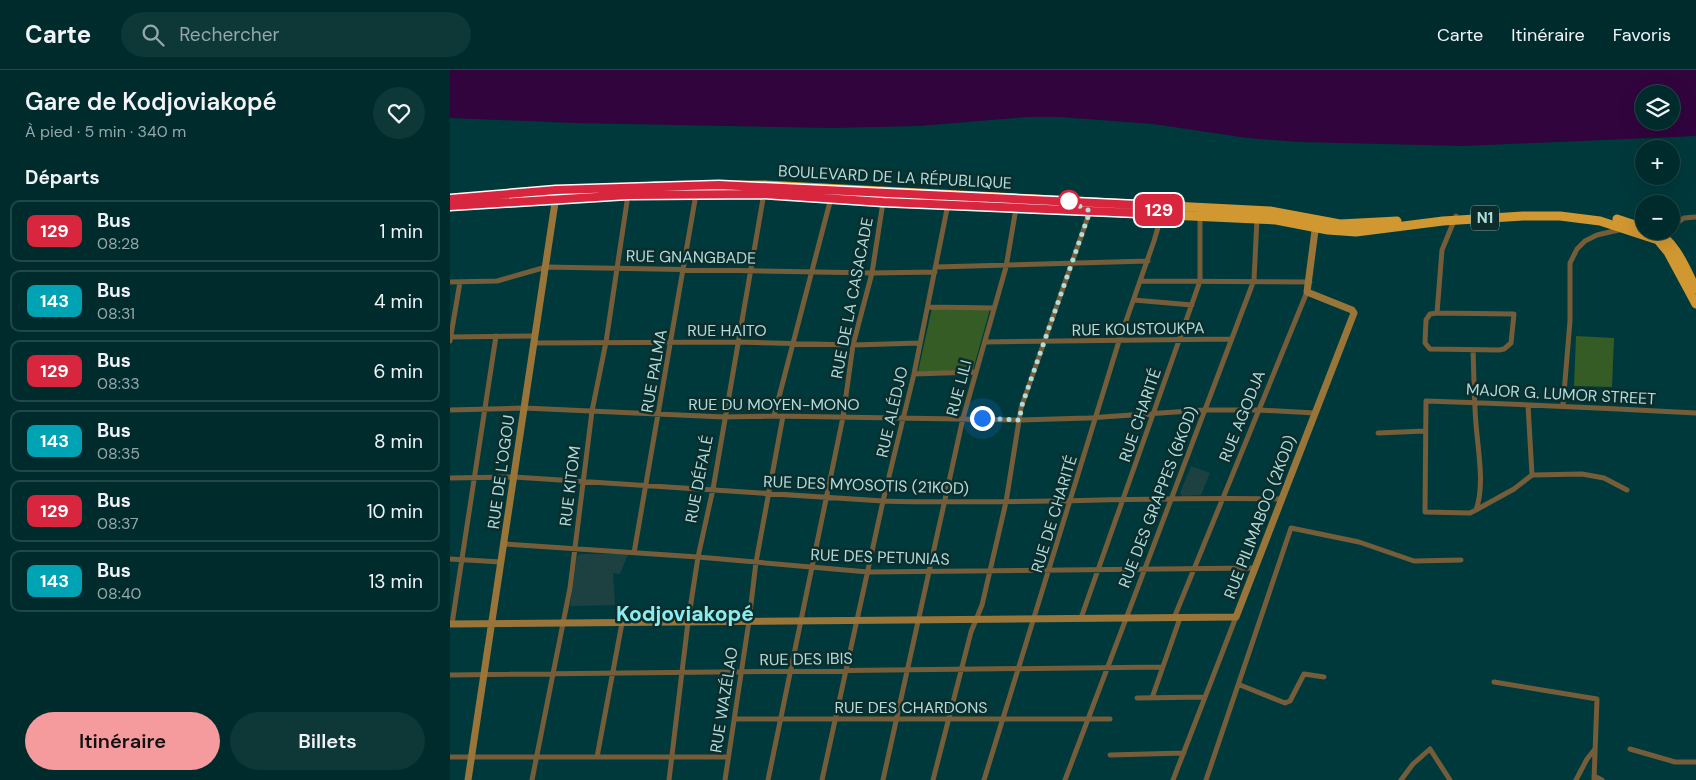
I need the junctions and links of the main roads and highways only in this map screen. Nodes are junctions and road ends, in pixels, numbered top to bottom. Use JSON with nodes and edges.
{"nodes":[{"id":1,"x":765,"y":190,"type":"junction"},
{"id":2,"x":556,"y":194,"type":"junction"},
{"id":3,"x":450,"y":199,"type":"edge"},
{"id":4,"x":949,"y":200,"type":"junction"},
{"id":5,"x":450,"y":206,"type":"edge"},
{"id":6,"x":1159,"y":210,"type":"junction"},
{"id":7,"x":1200,"y":212,"type":"junction"},
{"id":8,"x":1316,"y":224,"type":"junction"},
{"id":9,"x":1627,"y":225,"type":"junction"},
{"id":10,"x":1635,"y":226,"type":"edge"},
{"id":11,"x":1635,"y":227,"type":"edge"},
{"id":12,"x":1663,"y":240,"type":"edge"},
{"id":13,"x":1665,"y":240,"type":"edge"},
{"id":14,"x":1696,"y":289,"type":"edge"},
{"id":15,"x":1696,"y":304,"type":"edge"}],
"edges":[{"from":1,"to":2,"type":"highway","name":"BOULEVARD DE LA RÉPUBLIQUE"},
{"from":1,"to":2,"type":"highway","name":"BOULEVARD DE LA RÉPUBLIQUE"},
{"from":1,"to":4,"type":"highway","name":"BOULEVARD DE LA RÉPUBLIQUE"},
{"from":1,"to":4,"type":"highway","name":"BOULEVARD DE LA RÉPUBLIQUE"},
{"from":2,"to":3,"type":"highway","name":"BOULEVARD DE LA RÉPUBLIQUE"},
{"from":2,"to":5,"type":"highway","name":"BOULEVARD DE LA RÉPUBLIQUE"},
{"from":4,"to":6,"type":"highway","name":"BOULEVARD DE LA RÉPUBLIQUE"},
{"from":4,"to":6,"type":"highway","name":"BOULEVARD DE LA RÉPUBLIQUE"},
{"from":6,"to":7,"type":"highway","name":"BOULEVARD DE LA RÉPUBLIQUE"},
{"from":7,"to":8,"type":"highway","name":"BOULEVARD DE LA RÉPUBLIQUE"},
{"from":7,"to":8,"type":"highway","name":"BOULEVARD DE LA RÉPUBLIQUE"},
{"from":8,"to":9,"type":"highway","name":"BOULEVARD DE LA RÉPUBLIQUE","number":"N1"},
{"from":9,"to":10,"type":"highway","number":"N1"},
{"from":9,"to":11,"type":"highway","number":"N1"},
{"from":12,"to":15,"type":"highway"},
{"from":13,"to":14,"type":"highway"}]}
